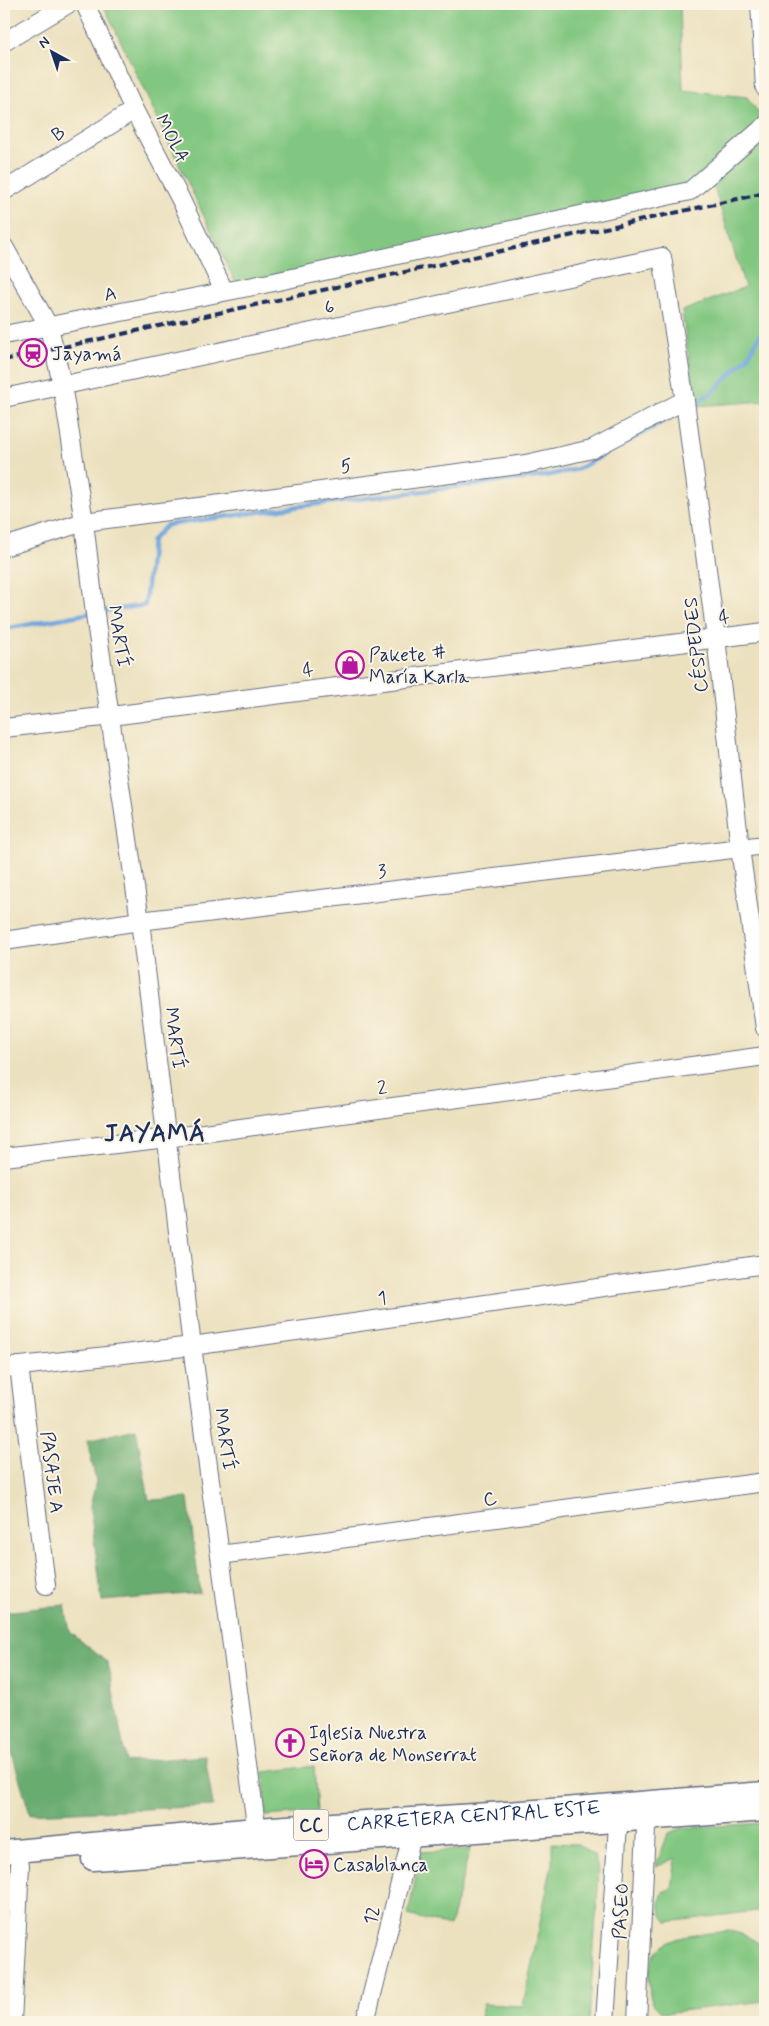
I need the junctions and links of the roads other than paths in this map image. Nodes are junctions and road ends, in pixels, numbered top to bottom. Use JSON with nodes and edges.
{"nodes":[{"id":1,"x":68,"y":4,"type":"edge"},
{"id":2,"x":85,"y":4,"type":"edge"},
{"id":3,"x":760,"y":4,"type":"edge"},
{"id":4,"x":4,"y":42,"type":"edge"},
{"id":5,"x":764,"y":59,"type":"edge"},
{"id":6,"x":765,"y":88,"type":"edge"},
{"id":7,"x":134,"y":110,"type":"junction"},
{"id":8,"x":765,"y":126,"type":"edge"},
{"id":9,"x":4,"y":191,"type":"edge"},
{"id":10,"x":4,"y":247,"type":"edge"},
{"id":11,"x":662,"y":257,"type":"joint"},
{"id":12,"x":224,"y":291,"type":"junction"},
{"id":13,"x":49,"y":327,"type":"junction"},
{"id":14,"x":4,"y":335,"type":"edge"},
{"id":15,"x":62,"y":384,"type":"junction"},
{"id":16,"x":4,"y":398,"type":"edge"},
{"id":17,"x":685,"y":400,"type":"junction"},
{"id":18,"x":84,"y":522,"type":"junction"},
{"id":19,"x":4,"y":548,"type":"edge"},
{"id":20,"x":765,"y":632,"type":"edge"},
{"id":21,"x":716,"y":638,"type":"junction"},
{"id":22,"x":111,"y":716,"type":"junction"},
{"id":23,"x":4,"y":728,"type":"edge"},
{"id":24,"x":765,"y":844,"type":"edge"},
{"id":25,"x":740,"y":848,"type":"junction"},
{"id":26,"x":140,"y":921,"type":"junction"},
{"id":27,"x":4,"y":942,"type":"edge"},
{"id":28,"x":765,"y":1028,"type":"edge"},
{"id":29,"x":765,"y":1056,"type":"edge"},
{"id":30,"x":167,"y":1138,"type":"junction"},
{"id":31,"x":4,"y":1157,"type":"edge"},
{"id":32,"x":765,"y":1264,"type":"edge"},
{"id":33,"x":192,"y":1346,"type":"junction"},
{"id":34,"x":11,"y":1367,"type":"edge"},
{"id":35,"x":765,"y":1482,"type":"edge"},
{"id":36,"x":220,"y":1555,"type":"junction"},
{"id":37,"x":46,"y":1585,"type":"dead end"},
{"id":38,"x":765,"y":1793,"type":"edge"},
{"id":39,"x":647,"y":1810,"type":"junction"},
{"id":40,"x":765,"y":1810,"type":"edge"},
{"id":41,"x":619,"y":1812,"type":"junction"},
{"id":42,"x":414,"y":1827,"type":"junction"},
{"id":43,"x":257,"y":1838,"type":"junction"},
{"id":44,"x":9,"y":1862,"type":"edge"},
{"id":45,"x":12,"y":2022,"type":"edge"},
{"id":46,"x":365,"y":2022,"type":"edge"},
{"id":47,"x":605,"y":2022,"type":"edge"},
{"id":48,"x":636,"y":2022,"type":"edge"}],
"edges":[{"from":1,"to":4,"type":"street"},
{"from":2,"to":7,"type":"street","name":"MOLA"},
{"from":3,"to":5,"type":"street"},
{"from":5,"to":6,"type":"street"},
{"from":7,"to":9,"type":"street","name":"B"},
{"from":7,"to":12,"type":"street","name":"MOLA"},
{"from":8,"to":12,"type":"street","name":"A"},
{"from":10,"to":13,"type":"street","name":"MARTÍ"},
{"from":11,"to":15,"type":"street","name":"6"},
{"from":11,"to":17,"type":"street","name":"CÉSPEDES"},
{"from":12,"to":13,"type":"street","name":"A"},
{"from":13,"to":14,"type":"street","name":"A"},
{"from":13,"to":15,"type":"street","name":"MARTÍ"},
{"from":15,"to":16,"type":"street","name":"6"},
{"from":15,"to":18,"type":"street","name":"MARTÍ"},
{"from":17,"to":18,"type":"street","name":"5"},
{"from":17,"to":21,"type":"street","name":"CÉSPEDES"},
{"from":18,"to":19,"type":"street","name":"5"},
{"from":18,"to":22,"type":"street","name":"MARTÍ"},
{"from":20,"to":21,"type":"street","name":"4"},
{"from":21,"to":22,"type":"street","name":"4"},
{"from":21,"to":25,"type":"street","name":"CÉSPEDES"},
{"from":22,"to":23,"type":"street","name":"4"},
{"from":22,"to":26,"type":"street","name":"MARTÍ"},
{"from":24,"to":25,"type":"street","name":"3"},
{"from":25,"to":26,"type":"street","name":"3"},
{"from":25,"to":28,"type":"street","name":"CÉSPEDES"},
{"from":26,"to":27,"type":"street","name":"3"},
{"from":26,"to":30,"type":"street","name":"MARTÍ"},
{"from":29,"to":30,"type":"street","name":"2"},
{"from":30,"to":31,"type":"street","name":"2"},
{"from":30,"to":33,"type":"street","name":"MARTÍ"},
{"from":32,"to":33,"type":"street","name":"1"},
{"from":33,"to":34,"type":"street","name":"1"},
{"from":33,"to":36,"type":"street","name":"MARTÍ"},
{"from":34,"to":37,"type":"street","name":"PASAJE A"},
{"from":35,"to":36,"type":"street","name":"C"},
{"from":36,"to":43,"type":"street","name":"MARTÍ"},
{"from":38,"to":39,"type":"main road","name":"CARRETERA CENTRAL ESTE","number":"CC"},
{"from":39,"to":40,"type":"main road","name":"CARRETERA CENTRAL ESTE","number":"CC"},
{"from":39,"to":41,"type":"main road","name":"CARRETERA CENTRAL ESTE","number":"CC"},
{"from":39,"to":48,"type":"street","name":"PASEO"},
{"from":41,"to":42,"type":"main road","name":"CARRETERA CENTRAL ESTE","number":"CC"},
{"from":41,"to":47,"type":"street","name":"PASEO"},
{"from":42,"to":43,"type":"main road","name":"CARRETERA CENTRAL ESTE","number":"CC"},
{"from":42,"to":46,"type":"street","name":"12"},
{"from":43,"to":44,"type":"main road","name":"CARRETERA CENTRAL ESTE","number":"CC"},
{"from":44,"to":45,"type":"street"}]}
